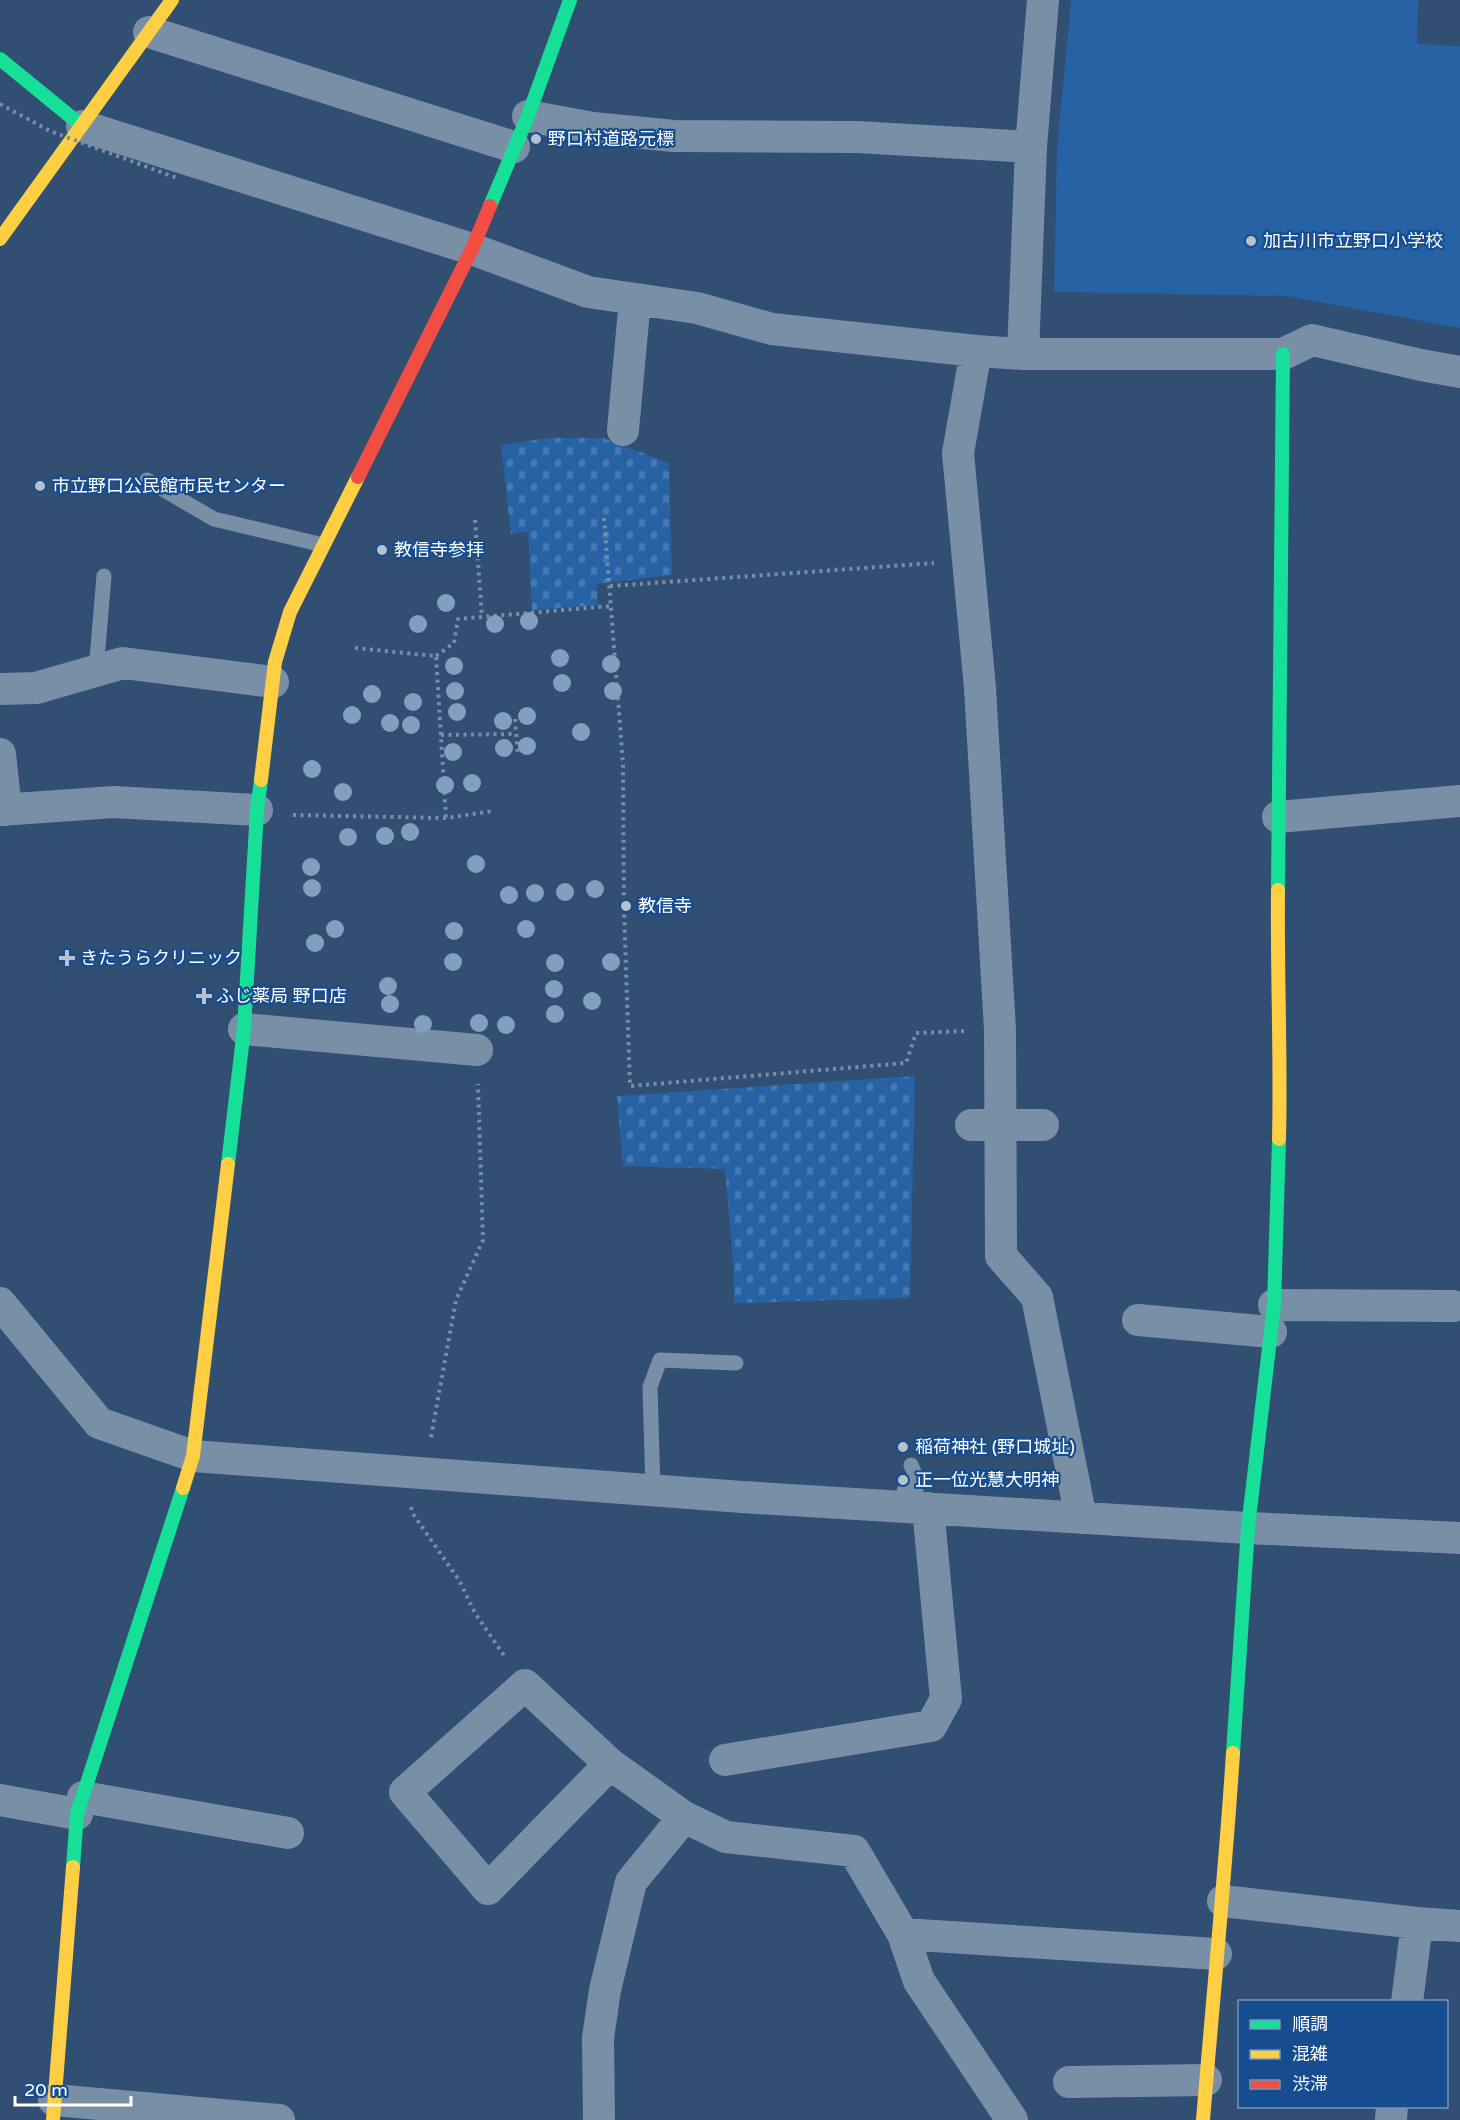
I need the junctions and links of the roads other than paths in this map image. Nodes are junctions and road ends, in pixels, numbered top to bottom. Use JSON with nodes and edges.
{"nodes":[{"id":1,"x":172,"y":0,"type":"edge"},
{"id":2,"x":570,"y":0,"type":"edge"},
{"id":3,"x":1042,"y":0,"type":"edge"},
{"id":4,"x":149,"y":32,"type":"junction"},
{"id":5,"x":0,"y":59,"type":"edge"},
{"id":6,"x":528,"y":116,"type":"junction"},
{"id":7,"x":82,"y":126,"type":"junction"},
{"id":8,"x":514,"y":147,"type":"junction"},
{"id":9,"x":1031,"y":147,"type":"junction"},
{"id":10,"x":0,"y":239,"type":"edge"},
{"id":11,"x":472,"y":249,"type":"junction"},
{"id":12,"x":635,"y":299,"type":"junction"},
{"id":13,"x":976,"y":351,"type":"junction"},
{"id":14,"x":1023,"y":354,"type":"junction"},
{"id":15,"x":1283,"y":354,"type":"junction"},
{"id":16,"x":1460,"y":372,"type":"edge"},
{"id":17,"x":623,"y":430,"type":"dead end"},
{"id":18,"x":147,"y":480,"type":"dead end"},
{"id":19,"x":323,"y":544,"type":"junction"},
{"id":20,"x":104,"y":576,"type":"dead end"},
{"id":21,"x":96,"y":670,"type":"junction"},
{"id":22,"x":273,"y":682,"type":"junction"},
{"id":23,"x":0,"y":689,"type":"edge"},
{"id":24,"x":0,"y":754,"type":"edge"},
{"id":25,"x":1460,"y":801,"type":"edge"},
{"id":26,"x":3,"y":810,"type":"edge"},
{"id":27,"x":257,"y":810,"type":"junction"},
{"id":28,"x":1278,"y":817,"type":"junction"},
{"id":29,"x":244,"y":1029,"type":"junction"},
{"id":30,"x":477,"y":1050,"type":"road end"},
{"id":31,"x":971,"y":1125,"type":"dead end"},
{"id":32,"x":1042,"y":1125,"type":"dead end"},
{"id":33,"x":1002,"y":1126,"type":"junction"},
{"id":34,"x":0,"y":1303,"type":"edge"},
{"id":35,"x":1453,"y":1306,"type":"dead end"},
{"id":36,"x":1273,"y":1319,"type":"junction"},
{"id":37,"x":1138,"y":1320,"type":"dead end"},
{"id":38,"x":736,"y":1363,"type":"dead end"},
{"id":39,"x":193,"y":1455,"type":"junction"},
{"id":40,"x":911,"y":1465,"type":"dead end"},
{"id":41,"x":652,"y":1490,"type":"junction"},
{"id":42,"x":916,"y":1508,"type":"junction"},
{"id":43,"x":1081,"y":1518,"type":"junction"},
{"id":44,"x":1248,"y":1528,"type":"junction"},
{"id":45,"x":1460,"y":1538,"type":"edge"},
{"id":46,"x":725,"y":1760,"type":"dead end"},
{"id":47,"x":610,"y":1764,"type":"junction"},
{"id":48,"x":0,"y":1800,"type":"edge"},
{"id":49,"x":80,"y":1805,"type":"junction"},
{"id":50,"x":684,"y":1817,"type":"junction"},
{"id":51,"x":288,"y":1833,"type":"dead end"},
{"id":52,"x":1224,"y":1901,"type":"junction"},
{"id":53,"x":1417,"y":1923,"type":"junction"},
{"id":54,"x":1460,"y":1926,"type":"edge"},
{"id":55,"x":903,"y":1934,"type":"junction"},
{"id":56,"x":1216,"y":1954,"type":"junction"},
{"id":57,"x":1407,"y":2000,"type":"edge"},
{"id":58,"x":1206,"y":2080,"type":"junction"},
{"id":59,"x":1069,"y":2082,"type":"dead end"},
{"id":60,"x":54,"y":2110,"type":"edge"},
{"id":61,"x":279,"y":2120,"type":"edge"},
{"id":62,"x":599,"y":2120,"type":"edge"},
{"id":63,"x":1012,"y":2120,"type":"edge"},
{"id":64,"x":1203,"y":2120,"type":"edge"}],
"edges":[{"from":1,"to":4,"type":"main road"},
{"from":2,"to":6,"type":"main road"},
{"from":3,"to":9,"type":"street"},
{"from":4,"to":7,"type":"main road"},
{"from":4,"to":8,"type":"street"},
{"from":5,"to":7,"type":"main road"},
{"from":6,"to":8,"type":"main road"},
{"from":6,"to":9,"type":"street"},
{"from":7,"to":10,"type":"main road"},
{"from":7,"to":11,"type":"street"},
{"from":8,"to":11,"type":"main road"},
{"from":9,"to":14,"type":"street"},
{"from":11,"to":12,"type":"street"},
{"from":11,"to":19,"type":"main road"},
{"from":12,"to":13,"type":"street"},
{"from":12,"to":17,"type":"street"},
{"from":13,"to":14,"type":"street"},
{"from":13,"to":33,"type":"street"},
{"from":14,"to":15,"type":"street"},
{"from":15,"to":16,"type":"street"},
{"from":15,"to":28,"type":"main road"},
{"from":18,"to":19,"type":"lane"},
{"from":19,"to":22,"type":"main road"},
{"from":20,"to":21,"type":"lane"},
{"from":21,"to":22,"type":"street"},
{"from":21,"to":23,"type":"street"},
{"from":22,"to":27,"type":"main road"},
{"from":24,"to":26,"type":"street"},
{"from":25,"to":28,"type":"street"},
{"from":26,"to":27,"type":"street"},
{"from":27,"to":29,"type":"main road"},
{"from":28,"to":36,"type":"main road"},
{"from":29,"to":30,"type":"street"},
{"from":29,"to":39,"type":"main road"},
{"from":31,"to":33,"type":"street"},
{"from":32,"to":33,"type":"street"},
{"from":33,"to":43,"type":"street"},
{"from":34,"to":39,"type":"street"},
{"from":35,"to":36,"type":"street"},
{"from":36,"to":37,"type":"street"},
{"from":36,"to":44,"type":"main road"},
{"from":38,"to":41,"type":"lane"},
{"from":39,"to":41,"type":"street"},
{"from":39,"to":49,"type":"main road"},
{"from":40,"to":42,"type":"lane"},
{"from":41,"to":42,"type":"street"},
{"from":42,"to":43,"type":"street"},
{"from":42,"to":46,"type":"street"},
{"from":43,"to":44,"type":"street"},
{"from":44,"to":45,"type":"street"},
{"from":44,"to":52,"type":"main road"},
{"from":47,"to":47,"type":"street"},
{"from":47,"to":50,"type":"street"},
{"from":48,"to":49,"type":"street"},
{"from":49,"to":51,"type":"street"},
{"from":49,"to":60,"type":"main road"},
{"from":50,"to":55,"type":"street"},
{"from":50,"to":62,"type":"street"},
{"from":52,"to":53,"type":"street"},
{"from":52,"to":56,"type":"main road"},
{"from":53,"to":54,"type":"street"},
{"from":53,"to":57,"type":"street"},
{"from":55,"to":56,"type":"street"},
{"from":55,"to":63,"type":"street"},
{"from":56,"to":58,"type":"main road"},
{"from":58,"to":59,"type":"street"},
{"from":58,"to":64,"type":"main road"},
{"from":60,"to":61,"type":"street"}]}
